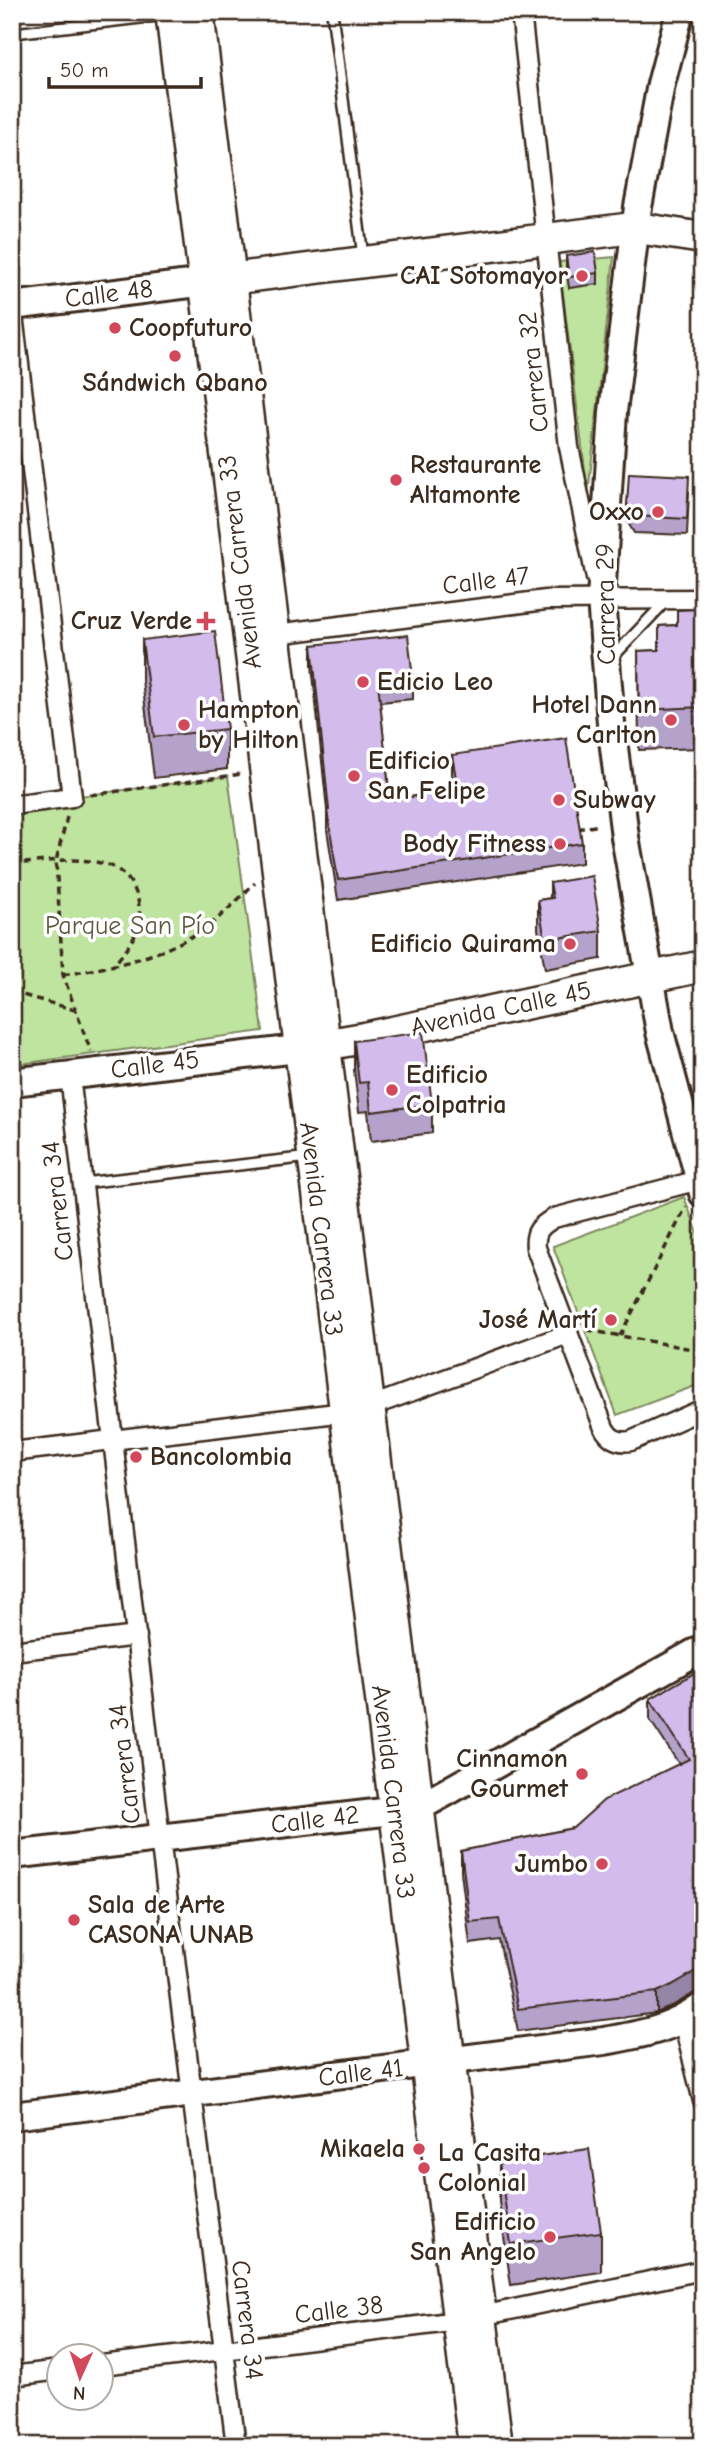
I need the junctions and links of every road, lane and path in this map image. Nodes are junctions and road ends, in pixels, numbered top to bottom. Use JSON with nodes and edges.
{"nodes":[{"id":1,"x":332,"y":12,"type":"edge"},
{"id":2,"x":521,"y":12,"type":"edge"},
{"id":3,"x":680,"y":12,"type":"edge"},
{"id":4,"x":180,"y":13,"type":"edge"},
{"id":5,"x":14,"y":33,"type":"dead end"},
{"id":6,"x":636,"y":229,"type":"junction"},
{"id":7,"x":546,"y":239,"type":"junction"},
{"id":8,"x":703,"y":239,"type":"edge"},
{"id":9,"x":364,"y":262,"type":"junction"},
{"id":10,"x":220,"y":280,"type":"junction"},
{"id":11,"x":12,"y":307,"type":"edge"},
{"id":12,"x":601,"y":599,"type":"junction"},
{"id":13,"x":668,"y":599,"type":"junction"},
{"id":14,"x":703,"y":599,"type":"edge"},
{"id":15,"x":276,"y":634,"type":"junction"},
{"id":16,"x":606,"y":665,"type":"junction"},
{"id":17,"x":265,"y":771,"type":"junction"},
{"id":18,"x":72,"y":797,"type":"junction"},
{"id":19,"x":12,"y":805,"type":"edge"},
{"id":20,"x":624,"y":821,"type":"junction"},
{"id":21,"x":571,"y":830,"type":"edge"},
{"id":22,"x":56,"y":861,"type":"junction"},
{"id":23,"x":12,"y":864,"type":"edge"},
{"id":24,"x":256,"y":882,"type":"dead end"},
{"id":25,"x":113,"y":966,"type":"junction"},
{"id":26,"x":703,"y":966,"type":"edge"},
{"id":27,"x":62,"y":975,"type":"junction"},
{"id":28,"x":650,"y":978,"type":"junction"},
{"id":29,"x":12,"y":992,"type":"edge"},
{"id":30,"x":75,"y":1010,"type":"junction"},
{"id":31,"x":312,"y":1047,"type":"junction"},
{"id":32,"x":99,"y":1072,"type":"junction"},
{"id":33,"x":70,"y":1076,"type":"junction"},
{"id":34,"x":12,"y":1082,"type":"edge"},
{"id":35,"x":312,"y":1157,"type":"junction"},
{"id":36,"x":83,"y":1183,"type":"junction"},
{"id":37,"x":701,"y":1186,"type":"edge"},
{"id":38,"x":567,"y":1330,"type":"junction"},
{"id":39,"x":620,"y":1336,"type":"junction"},
{"id":40,"x":703,"y":1351,"type":"edge"},
{"id":41,"x":703,"y":1409,"type":"edge"},
{"id":42,"x":357,"y":1410,"type":"junction"},
{"id":43,"x":113,"y":1440,"type":"junction"},
{"id":44,"x":12,"y":1452,"type":"edge"},
{"id":45,"x":137,"y":1636,"type":"junction"},
{"id":46,"x":703,"y":1648,"type":"edge"},
{"id":47,"x":12,"y":1651,"type":"edge"},
{"id":48,"x":407,"y":1809,"type":"junction"},
{"id":49,"x":160,"y":1838,"type":"junction"},
{"id":50,"x":12,"y":1855,"type":"edge"},
{"id":51,"x":693,"y":2014,"type":"edge"},
{"id":52,"x":438,"y":2064,"type":"junction"},
{"id":53,"x":192,"y":2094,"type":"junction"},
{"id":54,"x":703,"y":2101,"type":"edge"},
{"id":55,"x":12,"y":2116,"type":"edge"},
{"id":56,"x":703,"y":2270,"type":"edge"},
{"id":57,"x":470,"y":2318,"type":"junction"},
{"id":58,"x":224,"y":2350,"type":"junction"},
{"id":59,"x":116,"y":2363,"type":"edge"},
{"id":60,"x":46,"y":2372,"type":"edge"},
{"id":61,"x":12,"y":2376,"type":"edge"},
{"id":62,"x":236,"y":2446,"type":"edge"},
{"id":63,"x":474,"y":2446,"type":"edge"},
{"id":64,"x":497,"y":2446,"type":"edge"}],
"edges":[{"from":1,"to":9,"type":"lane"},
{"from":2,"to":7,"type":"street","name":"Carrera 32"},
{"from":3,"to":6,"type":"street","name":"Carrera 29"},
{"from":4,"to":5,"type":"lane"},
{"from":4,"to":10,"type":"main road","name":"Avenida Carrera 33"},
{"from":6,"to":7,"type":"main road"},
{"from":6,"to":8,"type":"main road"},
{"from":6,"to":12,"type":"street","name":"Carrera 29"},
{"from":7,"to":9,"type":"main road"},
{"from":7,"to":12,"type":"street","name":"Carrera 32"},
{"from":9,"to":10,"type":"main road"},
{"from":10,"to":11,"type":"street","name":"Calle 48"},
{"from":10,"to":15,"type":"main road","name":"Avenida Carrera 33"},
{"from":10,"to":17,"type":"main road","name":"Avenida Carrera 33"},
{"from":11,"to":18,"type":"street"},
{"from":12,"to":13,"type":"street","name":"Calle 47"},
{"from":12,"to":15,"type":"street","name":"Calle 47"},
{"from":12,"to":16,"type":"street","name":"Carrera 29"},
{"from":13,"to":14,"type":"street","name":"Calle 47"},
{"from":13,"to":16,"type":"lane"},
{"from":15,"to":31,"type":"main road","name":"Avenida Carrera 33"},
{"from":16,"to":20,"type":"street","name":"Carrera 29"},
{"from":17,"to":18,"type":"path"},
{"from":17,"to":31,"type":"main road","name":"Avenida Carrera 33"},
{"from":18,"to":19,"type":"street"},
{"from":18,"to":22,"type":"path"},
{"from":20,"to":21,"type":"path"},
{"from":20,"to":28,"type":"street","name":"Carrera 29"},
{"from":22,"to":23,"type":"path"},
{"from":22,"to":25,"type":"path"},
{"from":22,"to":27,"type":"path"},
{"from":24,"to":25,"type":"path"},
{"from":25,"to":27,"type":"path"},
{"from":26,"to":28,"type":"main road","name":"Avenida Calle 45"},
{"from":27,"to":30,"type":"path"},
{"from":28,"to":31,"type":"main road","name":"Avenida Calle 45"},
{"from":28,"to":37,"type":"street","name":"Carrera 29"},
{"from":29,"to":30,"type":"path"},
{"from":30,"to":32,"type":"path"},
{"from":31,"to":32,"type":"street","name":"Calle 45"},
{"from":31,"to":35,"type":"main road","name":"Avenida Carrera 33"},
{"from":31,"to":42,"type":"main road","name":"Avenida Carrera 33"},
{"from":32,"to":33,"type":"street","name":"Calle 45"},
{"from":33,"to":34,"type":"street","name":"Calle 45"},
{"from":33,"to":36,"type":"street","name":"Carrera 34"},
{"from":35,"to":36,"type":"lane"},
{"from":35,"to":42,"type":"main road","name":"Avenida Carrera 33"},
{"from":36,"to":43,"type":"street","name":"Carrera 34"},
{"from":37,"to":38,"type":"street"},
{"from":37,"to":39,"type":"path"},
{"from":38,"to":39,"type":"path"},
{"from":38,"to":41,"type":"street"},
{"from":38,"to":42,"type":"street"},
{"from":39,"to":40,"type":"path"},
{"from":42,"to":43,"type":"street"},
{"from":42,"to":48,"type":"main road","name":"Avenida Carrera 33"},
{"from":43,"to":44,"type":"street"},
{"from":43,"to":45,"type":"street","name":"Carrera 34"},
{"from":45,"to":47,"type":"street"},
{"from":45,"to":49,"type":"street","name":"Carrera 34"},
{"from":46,"to":48,"type":"street","name":"Calle 42"},
{"from":48,"to":49,"type":"street","name":"Calle 42"},
{"from":48,"to":52,"type":"main road","name":"Avenida Carrera 33"},
{"from":49,"to":50,"type":"street","name":"Calle 42"},
{"from":49,"to":53,"type":"street","name":"Carrera 34"},
{"from":51,"to":52,"type":"street","name":"Calle 41"},
{"from":51,"to":54,"type":"street"},
{"from":52,"to":53,"type":"street","name":"Calle 41"},
{"from":52,"to":57,"type":"main road","name":"Avenida Carrera 33"},
{"from":53,"to":55,"type":"street","name":"Calle 41"},
{"from":53,"to":58,"type":"street","name":"Carrera 34"},
{"from":56,"to":57,"type":"street","name":"Calle 38"},
{"from":57,"to":58,"type":"street","name":"Calle 38"},
{"from":57,"to":63,"type":"main road","name":"Avenida Carrera 33"},
{"from":57,"to":64,"type":"main road","name":"Avenida Carrera 33"},
{"from":58,"to":59,"type":"street","name":"Calle 38"},
{"from":58,"to":62,"type":"street","name":"Carrera 34"},
{"from":60,"to":61,"type":"street"}]}
